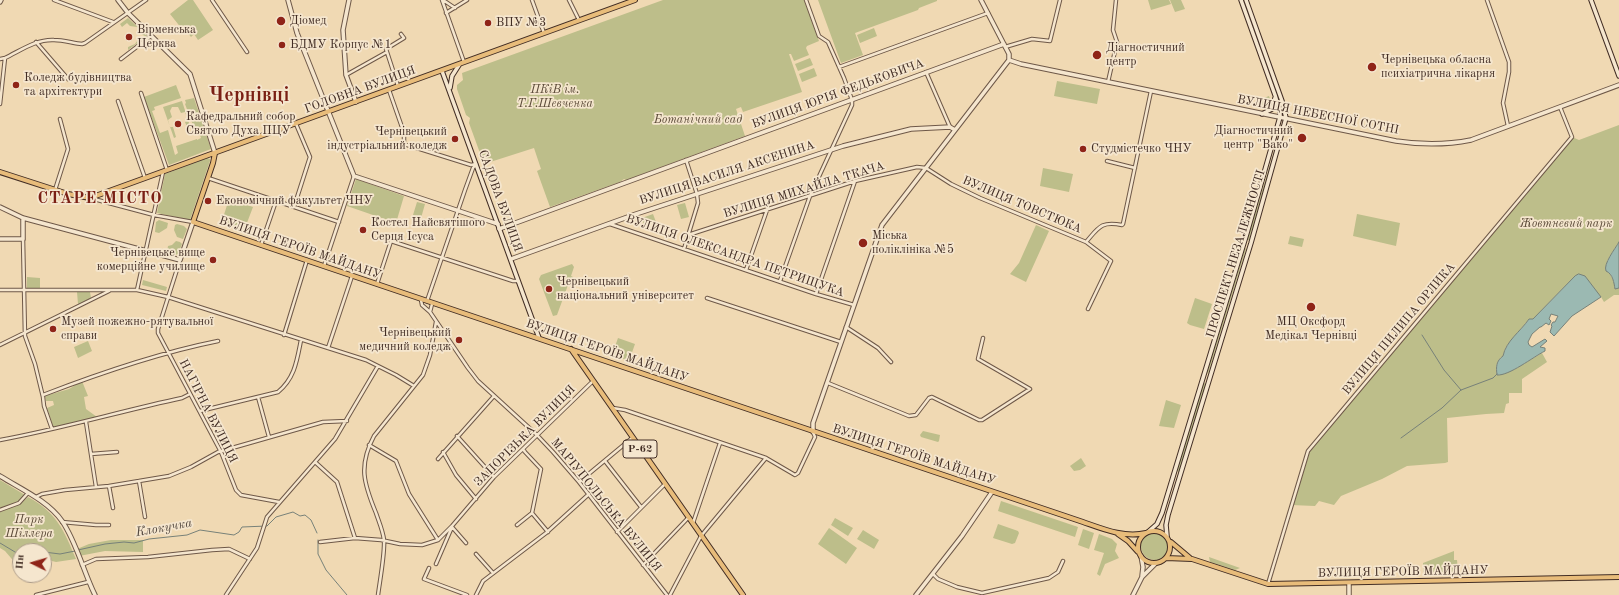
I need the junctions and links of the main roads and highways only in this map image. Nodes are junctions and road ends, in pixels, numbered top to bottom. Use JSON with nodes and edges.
{"nodes":[{"id":1,"x":633,"y":0,"type":"edge"},
{"id":2,"x":215,"y":153,"type":"junction"},
{"id":3,"x":0,"y":172,"type":"edge"},
{"id":4,"x":571,"y":349,"type":"junction"},
{"id":5,"x":1147,"y":532,"type":"junction"},
{"id":6,"x":1116,"y":533,"type":"junction"},
{"id":7,"x":1170,"y":541,"type":"junction"},
{"id":8,"x":1140,"y":555,"type":"junction"},
{"id":9,"x":1166,"y":558,"type":"junction"},
{"id":10,"x":1192,"y":559,"type":"junction"},
{"id":11,"x":1619,"y":577,"type":"edge"},
{"id":12,"x":743,"y":595,"type":"edge"}],
"edges":[{"from":1,"to":2,"type":"main road","name":"ГОЛОВНА ВУЛИЦЯ"},
{"from":2,"to":3,"type":"main road","name":"ГОЛОВНА ВУЛИЦЯ"},
{"from":2,"to":4,"type":"main road","name":"ВУЛИЦЯ ГЕРОЇВ МАЙДАНУ"},
{"from":4,"to":6,"type":"main road","name":"ВУЛИЦЯ ГЕРОЇВ МАЙДАНУ"},
{"from":4,"to":12,"type":"main road","number":"Р-62"},
{"from":5,"to":6,"type":"main road"},
{"from":5,"to":7,"type":"main road"},
{"from":5,"to":8,"type":"main road"},
{"from":6,"to":8,"type":"main road"},
{"from":7,"to":9,"type":"main road"},
{"from":7,"to":10,"type":"main road"},
{"from":8,"to":9,"type":"main road"},
{"from":9,"to":10,"type":"main road"},
{"from":10,"to":11,"type":"main road","name":"ВУЛИЦЯ ГЕРОЇВ МАЙДАНУ"}]}
